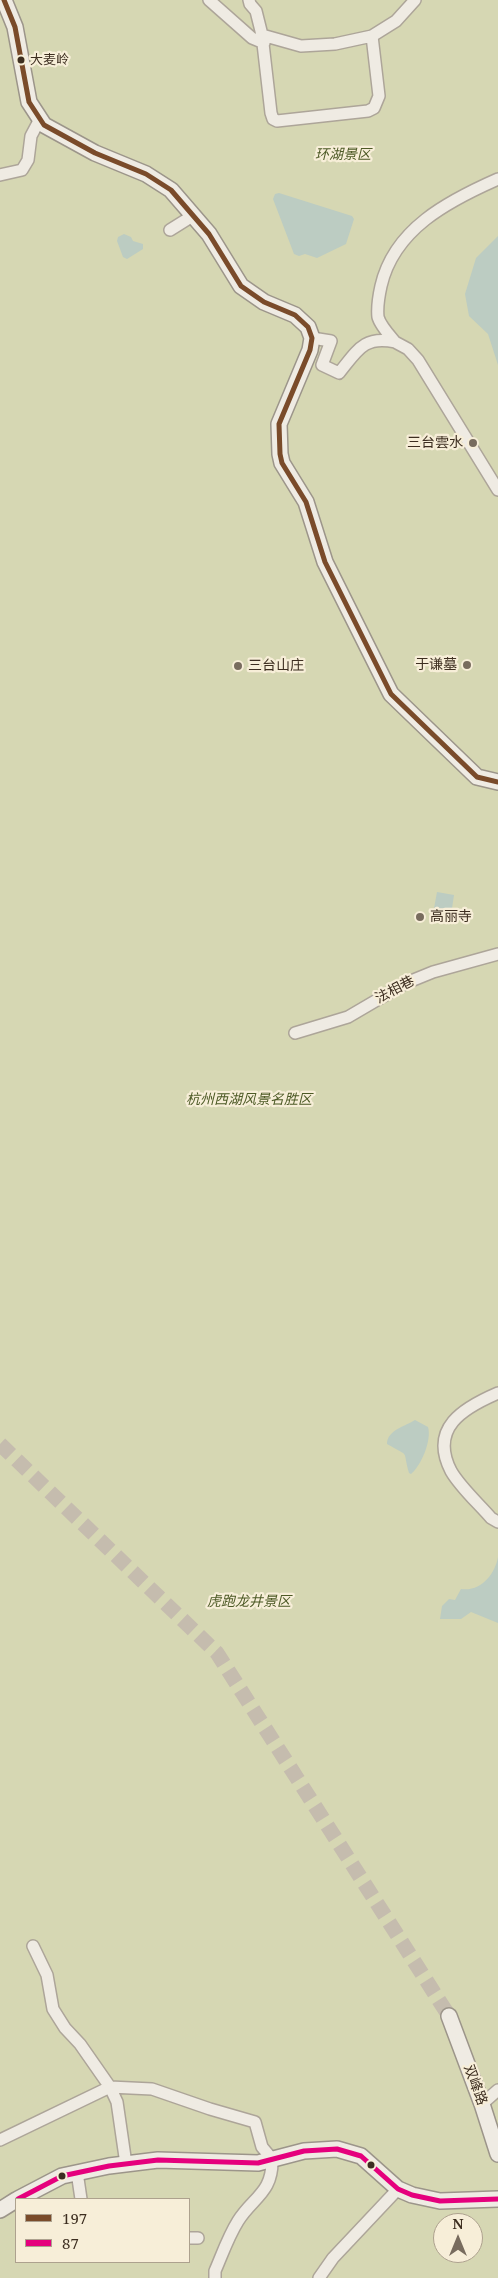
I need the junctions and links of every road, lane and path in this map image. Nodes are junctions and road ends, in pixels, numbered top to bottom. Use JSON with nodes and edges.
{"nodes":[{"id":1,"x":4,"y":0,"type":"edge"},
{"id":2,"x":209,"y":0,"type":"edge"},
{"id":3,"x":249,"y":0,"type":"edge"},
{"id":4,"x":415,"y":0,"type":"edge"},
{"id":5,"x":372,"y":36,"type":"junction"},
{"id":6,"x":263,"y":39,"type":"junction"},
{"id":7,"x":40,"y":119,"type":"junction"},
{"id":8,"x":0,"y":174,"type":"edge"},
{"id":9,"x":498,"y":180,"type":"edge"},
{"id":10,"x":194,"y":215,"type":"junction"},
{"id":11,"x":170,"y":230,"type":"dead end"},
{"id":12,"x":312,"y":338,"type":"junction"},
{"id":13,"x":395,"y":342,"type":"junction"},
{"id":14,"x":498,"y":490,"type":"edge"},
{"id":15,"x":498,"y":782,"type":"edge"},
{"id":16,"x":498,"y":954,"type":"edge"},
{"id":17,"x":295,"y":1033,"type":"dead end"},
{"id":18,"x":498,"y":1393,"type":"edge"},
{"id":19,"x":498,"y":1522,"type":"edge"},
{"id":20,"x":33,"y":1946,"type":"dead end"},
{"id":21,"x":449,"y":2016,"type":"tunnel mouth"},
{"id":22,"x":110,"y":2087,"type":"junction"},
{"id":23,"x":498,"y":2090,"type":"edge"},
{"id":24,"x":482,"y":2104,"type":"junction"},
{"id":25,"x":0,"y":2140,"type":"edge"},
{"id":26,"x":498,"y":2154,"type":"edge"},
{"id":27,"x":272,"y":2159,"type":"junction"},
{"id":28,"x":126,"y":2164,"type":"junction"},
{"id":29,"x":76,"y":2172,"type":"junction"},
{"id":30,"x":398,"y":2189,"type":"junction"},
{"id":31,"x":20,"y":2198,"type":"edge"},
{"id":32,"x":81,"y":2198,"type":"edge"},
{"id":33,"x":498,"y":2199,"type":"edge"},
{"id":34,"x":15,"y":2201,"type":"edge"},
{"id":35,"x":0,"y":2210,"type":"edge"},
{"id":36,"x":215,"y":2278,"type":"edge"},
{"id":37,"x":319,"y":2278,"type":"edge"}],
"edges":[{"from":1,"to":7,"type":"street"},
{"from":2,"to":6,"type":"street"},
{"from":3,"to":6,"type":"street"},
{"from":4,"to":5,"type":"street"},
{"from":5,"to":6,"type":"street"},
{"from":5,"to":6,"type":"street"},
{"from":7,"to":8,"type":"street"},
{"from":7,"to":10,"type":"street"},
{"from":9,"to":13,"type":"street"},
{"from":10,"to":11,"type":"street"},
{"from":10,"to":12,"type":"street"},
{"from":12,"to":13,"type":"street"},
{"from":12,"to":15,"type":"street"},
{"from":13,"to":14,"type":"street"},
{"from":16,"to":17,"type":"street","name":"法相巷"},
{"from":18,"to":19,"type":"street"},
{"from":20,"to":22,"type":"street"},
{"from":21,"to":24,"type":"street","name":"双峰路"},
{"from":22,"to":25,"type":"street"},
{"from":22,"to":27,"type":"street"},
{"from":22,"to":28,"type":"street"},
{"from":23,"to":24,"type":"street"},
{"from":24,"to":26,"type":"street","name":"双峰路"},
{"from":27,"to":28,"type":"street"},
{"from":27,"to":30,"type":"street"},
{"from":27,"to":36,"type":"street"},
{"from":28,"to":29,"type":"street"},
{"from":29,"to":31,"type":"street"},
{"from":29,"to":32,"type":"street"},
{"from":30,"to":33,"type":"street"},
{"from":30,"to":37,"type":"street"},
{"from":34,"to":35,"type":"street"}]}
